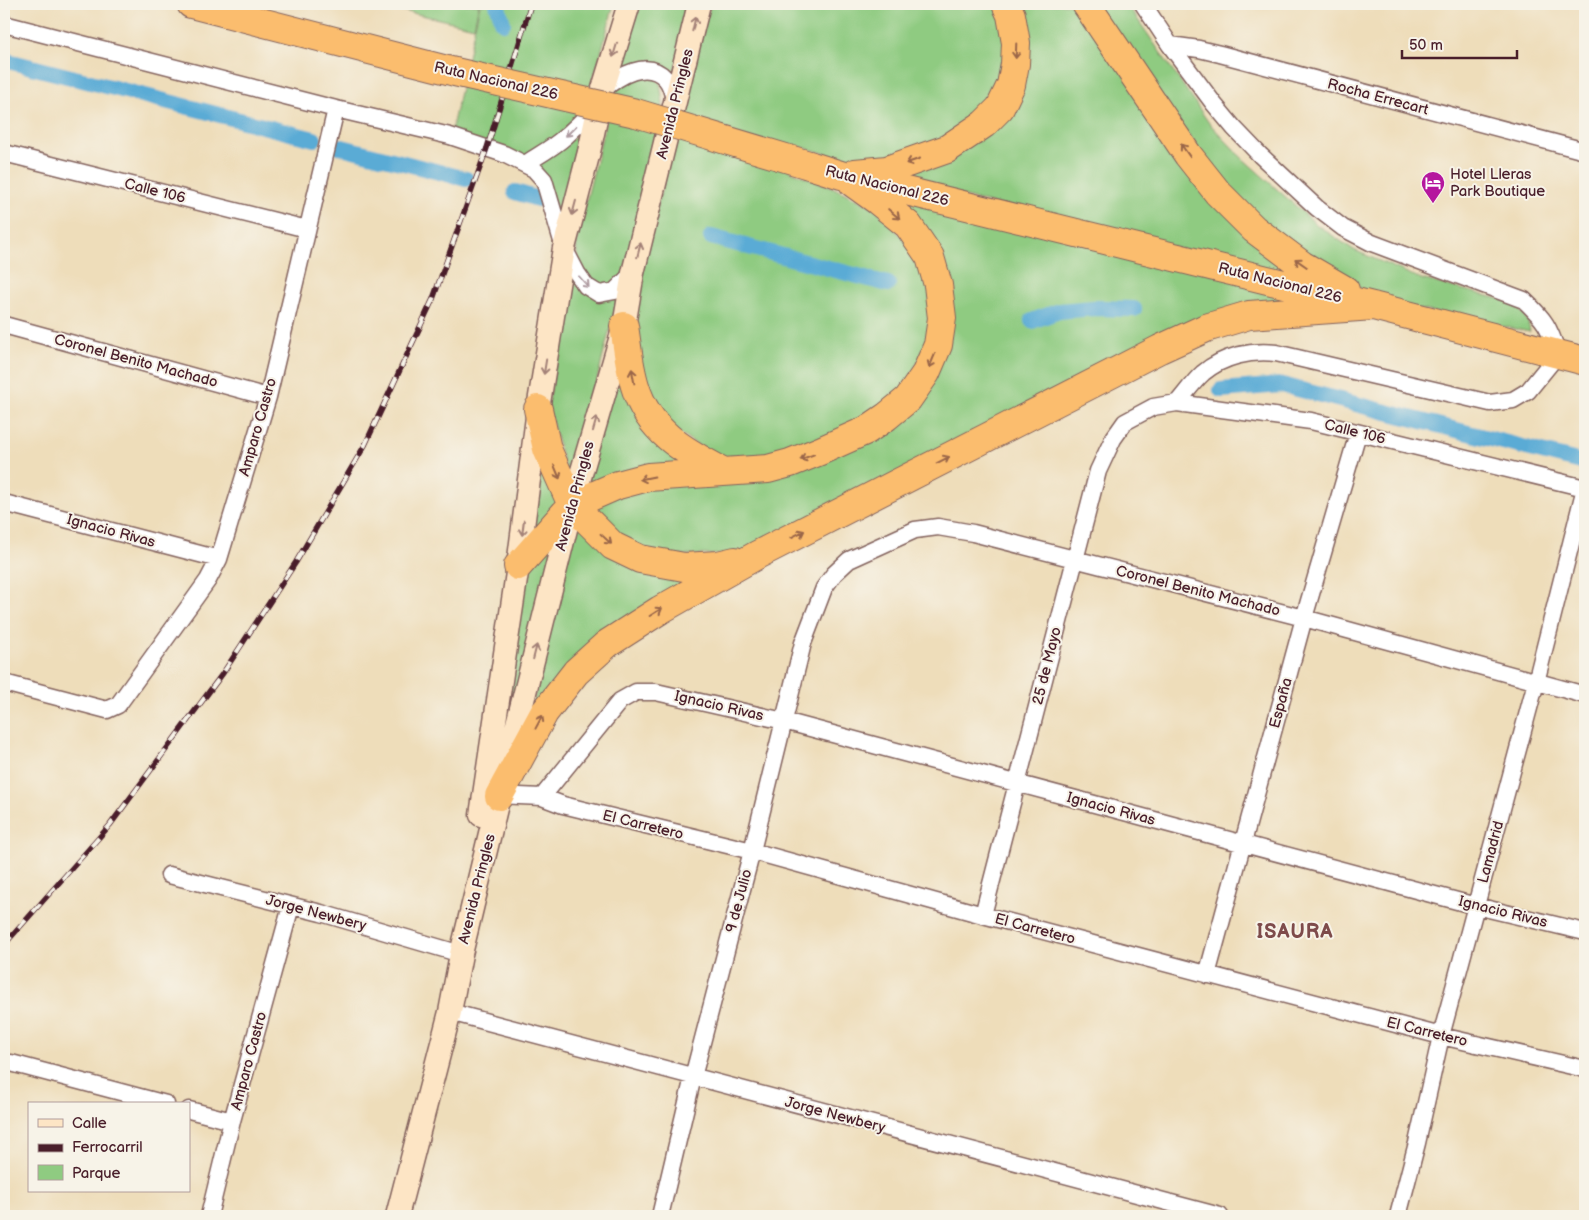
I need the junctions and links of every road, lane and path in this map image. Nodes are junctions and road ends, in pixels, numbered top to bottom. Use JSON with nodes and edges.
{"nodes":[{"id":1,"x":191,"y":4,"type":"edge"},
{"id":2,"x":630,"y":4,"type":"edge"},
{"id":3,"x":699,"y":4,"type":"edge"},
{"id":4,"x":1006,"y":4,"type":"edge"},
{"id":5,"x":1086,"y":4,"type":"edge"},
{"id":6,"x":1142,"y":4,"type":"edge"},
{"id":7,"x":4,"y":24,"type":"edge"},
{"id":8,"x":1170,"y":45,"type":"junction"},
{"id":9,"x":602,"y":92,"type":"junction"},
{"id":10,"x":675,"y":107,"type":"junction"},
{"id":11,"x":336,"y":109,"type":"junction"},
{"id":12,"x":1585,"y":151,"type":"edge"},
{"id":13,"x":4,"y":153,"type":"edge"},
{"id":14,"x":525,"y":164,"type":"junction"},
{"id":15,"x":841,"y":175,"type":"junction"},
{"id":16,"x":307,"y":229,"type":"junction"},
{"id":17,"x":564,"y":248,"type":"junction"},
{"id":18,"x":633,"y":273,"type":"junction"},
{"id":19,"x":1373,"y":306,"type":"junction"},
{"id":20,"x":4,"y":325,"type":"edge"},
{"id":21,"x":624,"y":326,"type":"junction"},
{"id":22,"x":1558,"y":354,"type":"junction"},
{"id":23,"x":1585,"y":361,"type":"edge"},
{"id":24,"x":268,"y":397,"type":"junction"},
{"id":25,"x":1177,"y":403,"type":"junction"},
{"id":26,"x":538,"y":409,"type":"junction"},
{"id":27,"x":1125,"y":422,"type":"joint"},
{"id":28,"x":1358,"y":433,"type":"junction"},
{"id":29,"x":722,"y":471,"type":"junction"},
{"id":30,"x":1585,"y":488,"type":"edge"},
{"id":31,"x":4,"y":503,"type":"edge"},
{"id":32,"x":572,"y":504,"type":"junction"},
{"id":33,"x":757,"y":555,"type":"junction"},
{"id":34,"x":219,"y":559,"type":"junction"},
{"id":35,"x":1074,"y":560,"type":"junction"},
{"id":36,"x":518,"y":566,"type":"junction"},
{"id":37,"x":824,"y":588,"type":"joint"},
{"id":38,"x":1304,"y":618,"type":"junction"},
{"id":39,"x":1536,"y":682,"type":"junction"},
{"id":40,"x":4,"y":683,"type":"edge"},
{"id":41,"x":1585,"y":695,"type":"edge"},
{"id":42,"x":784,"y":721,"type":"junction"},
{"id":43,"x":1017,"y":784,"type":"junction"},
{"id":44,"x":492,"y":794,"type":"junction"},
{"id":45,"x":542,"y":797,"type":"junction"},
{"id":46,"x":1244,"y":844,"type":"junction"},
{"id":47,"x":752,"y":851,"type":"junction"},
{"id":48,"x":169,"y":875,"type":"dead end"},
{"id":49,"x":290,"y":906,"type":"junction"},
{"id":50,"x":1476,"y":906,"type":"junction"},
{"id":51,"x":983,"y":915,"type":"junction"},
{"id":52,"x":1585,"y":932,"type":"edge"},
{"id":53,"x":461,"y":954,"type":"junction"},
{"id":54,"x":1207,"y":975,"type":"junction"},
{"id":55,"x":450,"y":1012,"type":"junction"},
{"id":56,"x":1441,"y":1036,"type":"junction"},
{"id":57,"x":12,"y":1063,"type":"dead end"},
{"id":58,"x":1585,"y":1069,"type":"edge"},
{"id":59,"x":693,"y":1077,"type":"junction"},
{"id":60,"x":158,"y":1102,"type":"edge"},
{"id":61,"x":190,"y":1110,"type":"edge"},
{"id":62,"x":232,"y":1121,"type":"junction"},
{"id":63,"x":1164,"y":1209,"type":"edge"},
{"id":64,"x":209,"y":1216,"type":"edge"},
{"id":65,"x":397,"y":1216,"type":"edge"},
{"id":66,"x":660,"y":1216,"type":"edge"},
{"id":67,"x":1220,"y":1216,"type":"edge"},
{"id":68,"x":1398,"y":1216,"type":"edge"}],
"edges":[{"from":1,"to":15,"type":"highway","name":"Ruta Nacional 226","bridge":true},
{"from":2,"to":9,"type":"main road","name":"Avenida Pringles","one_way":true},
{"from":10,"to":3,"type":"main road","name":"Avenida Pringles","one_way":true},
{"from":4,"to":15,"type":"highway","one_way":true},
{"from":19,"to":5,"type":"highway","one_way":true},
{"from":6,"to":8,"type":"street"},
{"from":7,"to":11,"type":"street"},
{"from":8,"to":12,"type":"street","name":"Rocha Errecart"},
{"from":8,"to":22,"type":"street"},
{"from":9,"to":10,"type":"street"},
{"from":9,"to":14,"type":"street","one_way":true},
{"from":9,"to":17,"type":"main road","name":"Avenida Pringles","one_way":true},
{"from":18,"to":10,"type":"main road","name":"Avenida Pringles","one_way":true},
{"from":11,"to":14,"type":"street"},
{"from":11,"to":16,"type":"street","name":"Amparo Castro"},
{"from":13,"to":16,"type":"street","name":"Calle 106"},
{"from":14,"to":17,"type":"street"},
{"from":15,"to":19,"type":"highway","name":"Ruta Nacional 226"},
{"from":15,"to":29,"type":"highway","one_way":true},
{"from":16,"to":24,"type":"street","name":"Amparo Castro"},
{"from":17,"to":18,"type":"street","one_way":true},
{"from":17,"to":26,"type":"main road","name":"Avenida Pringles","one_way":true},
{"from":18,"to":21,"type":"main road","name":"Avenida Pringles"},
{"from":19,"to":22,"type":"highway","name":"Ruta Nacional 226"},
{"from":33,"to":19,"type":"highway","one_way":true},
{"from":20,"to":24,"type":"street","name":"Coronel Benito Machado"},
{"from":29,"to":21,"type":"highway","one_way":true},
{"from":32,"to":21,"type":"main road","name":"Avenida Pringles","one_way":true},
{"from":22,"to":23,"type":"highway","name":"Ruta Nacional 226"},
{"from":22,"to":25,"type":"street"},
{"from":24,"to":34,"type":"street","name":"Amparo Castro"},
{"from":25,"to":27,"type":"street","name":"Calle 106"},
{"from":25,"to":28,"type":"street","name":"Calle 106"},
{"from":26,"to":32,"type":"highway","one_way":true},
{"from":26,"to":36,"type":"main road","name":"Avenida Pringles","one_way":true},
{"from":27,"to":35,"type":"street","name":"25 de Mayo"},
{"from":28,"to":30,"type":"street","name":"Calle 106"},
{"from":28,"to":38,"type":"street","name":"España"},
{"from":29,"to":32,"type":"highway","one_way":true},
{"from":30,"to":39,"type":"street","name":"Lamadrid"},
{"from":31,"to":34,"type":"street","name":"Ignacio Rivas"},
{"from":32,"to":33,"type":"highway","one_way":true},
{"from":32,"to":36,"type":"highway"},
{"from":44,"to":32,"type":"main road","name":"Avenida Pringles","one_way":true},
{"from":44,"to":33,"type":"highway","one_way":true},
{"from":34,"to":40,"type":"street","name":"Amparo Castro"},
{"from":35,"to":37,"type":"street","name":"Coronel Benito Machado"},
{"from":35,"to":38,"type":"street","name":"Coronel Benito Machado"},
{"from":35,"to":43,"type":"street","name":"25 de Mayo"},
{"from":36,"to":44,"type":"main road","name":"Avenida Pringles"},
{"from":37,"to":42,"type":"street","name":"9 de Julio"},
{"from":38,"to":39,"type":"street","name":"Coronel Benito Machado"},
{"from":38,"to":46,"type":"street","name":"España"},
{"from":39,"to":41,"type":"street","name":"Coronel Benito Machado"},
{"from":39,"to":50,"type":"street","name":"Lamadrid"},
{"from":42,"to":43,"type":"street","name":"Ignacio Rivas"},
{"from":42,"to":45,"type":"street","name":"Ignacio Rivas"},
{"from":42,"to":47,"type":"street","name":"9 de Julio"},
{"from":43,"to":46,"type":"street","name":"Ignacio Rivas"},
{"from":43,"to":51,"type":"street","name":"25 de Mayo"},
{"from":44,"to":45,"type":"street","name":"El Carretero"},
{"from":44,"to":53,"type":"main road","name":"Avenida Pringles"},
{"from":45,"to":47,"type":"street","name":"El Carretero"},
{"from":46,"to":50,"type":"street","name":"Ignacio Rivas"},
{"from":46,"to":54,"type":"street","name":"España"},
{"from":47,"to":51,"type":"street","name":"El Carretero"},
{"from":47,"to":59,"type":"street","name":"9 de Julio"},
{"from":48,"to":49,"type":"street","name":"Jorge Newbery"},
{"from":49,"to":53,"type":"street","name":"Jorge Newbery"},
{"from":49,"to":62,"type":"street","name":"Amparo Castro"},
{"from":50,"to":52,"type":"street","name":"Ignacio Rivas"},
{"from":50,"to":56,"type":"street","name":"Lamadrid"},
{"from":51,"to":54,"type":"street","name":"El Carretero"},
{"from":53,"to":55,"type":"main road","name":"Avenida Pringles"},
{"from":54,"to":56,"type":"street","name":"El Carretero"},
{"from":55,"to":59,"type":"street","name":"Jorge Newbery"},
{"from":55,"to":65,"type":"main road","name":"Avenida Pringles"},
{"from":56,"to":58,"type":"street","name":"El Carretero"},
{"from":56,"to":68,"type":"street","name":"Lamadrid"},
{"from":57,"to":60,"type":"street"},
{"from":59,"to":63,"type":"street","name":"Jorge Newbery"},
{"from":59,"to":66,"type":"street","name":"9 de Julio"},
{"from":61,"to":62,"type":"street"},
{"from":62,"to":64,"type":"street","name":"Amparo Castro"},
{"from":63,"to":67,"type":"street","name":"Jorge Newbery"}]}
